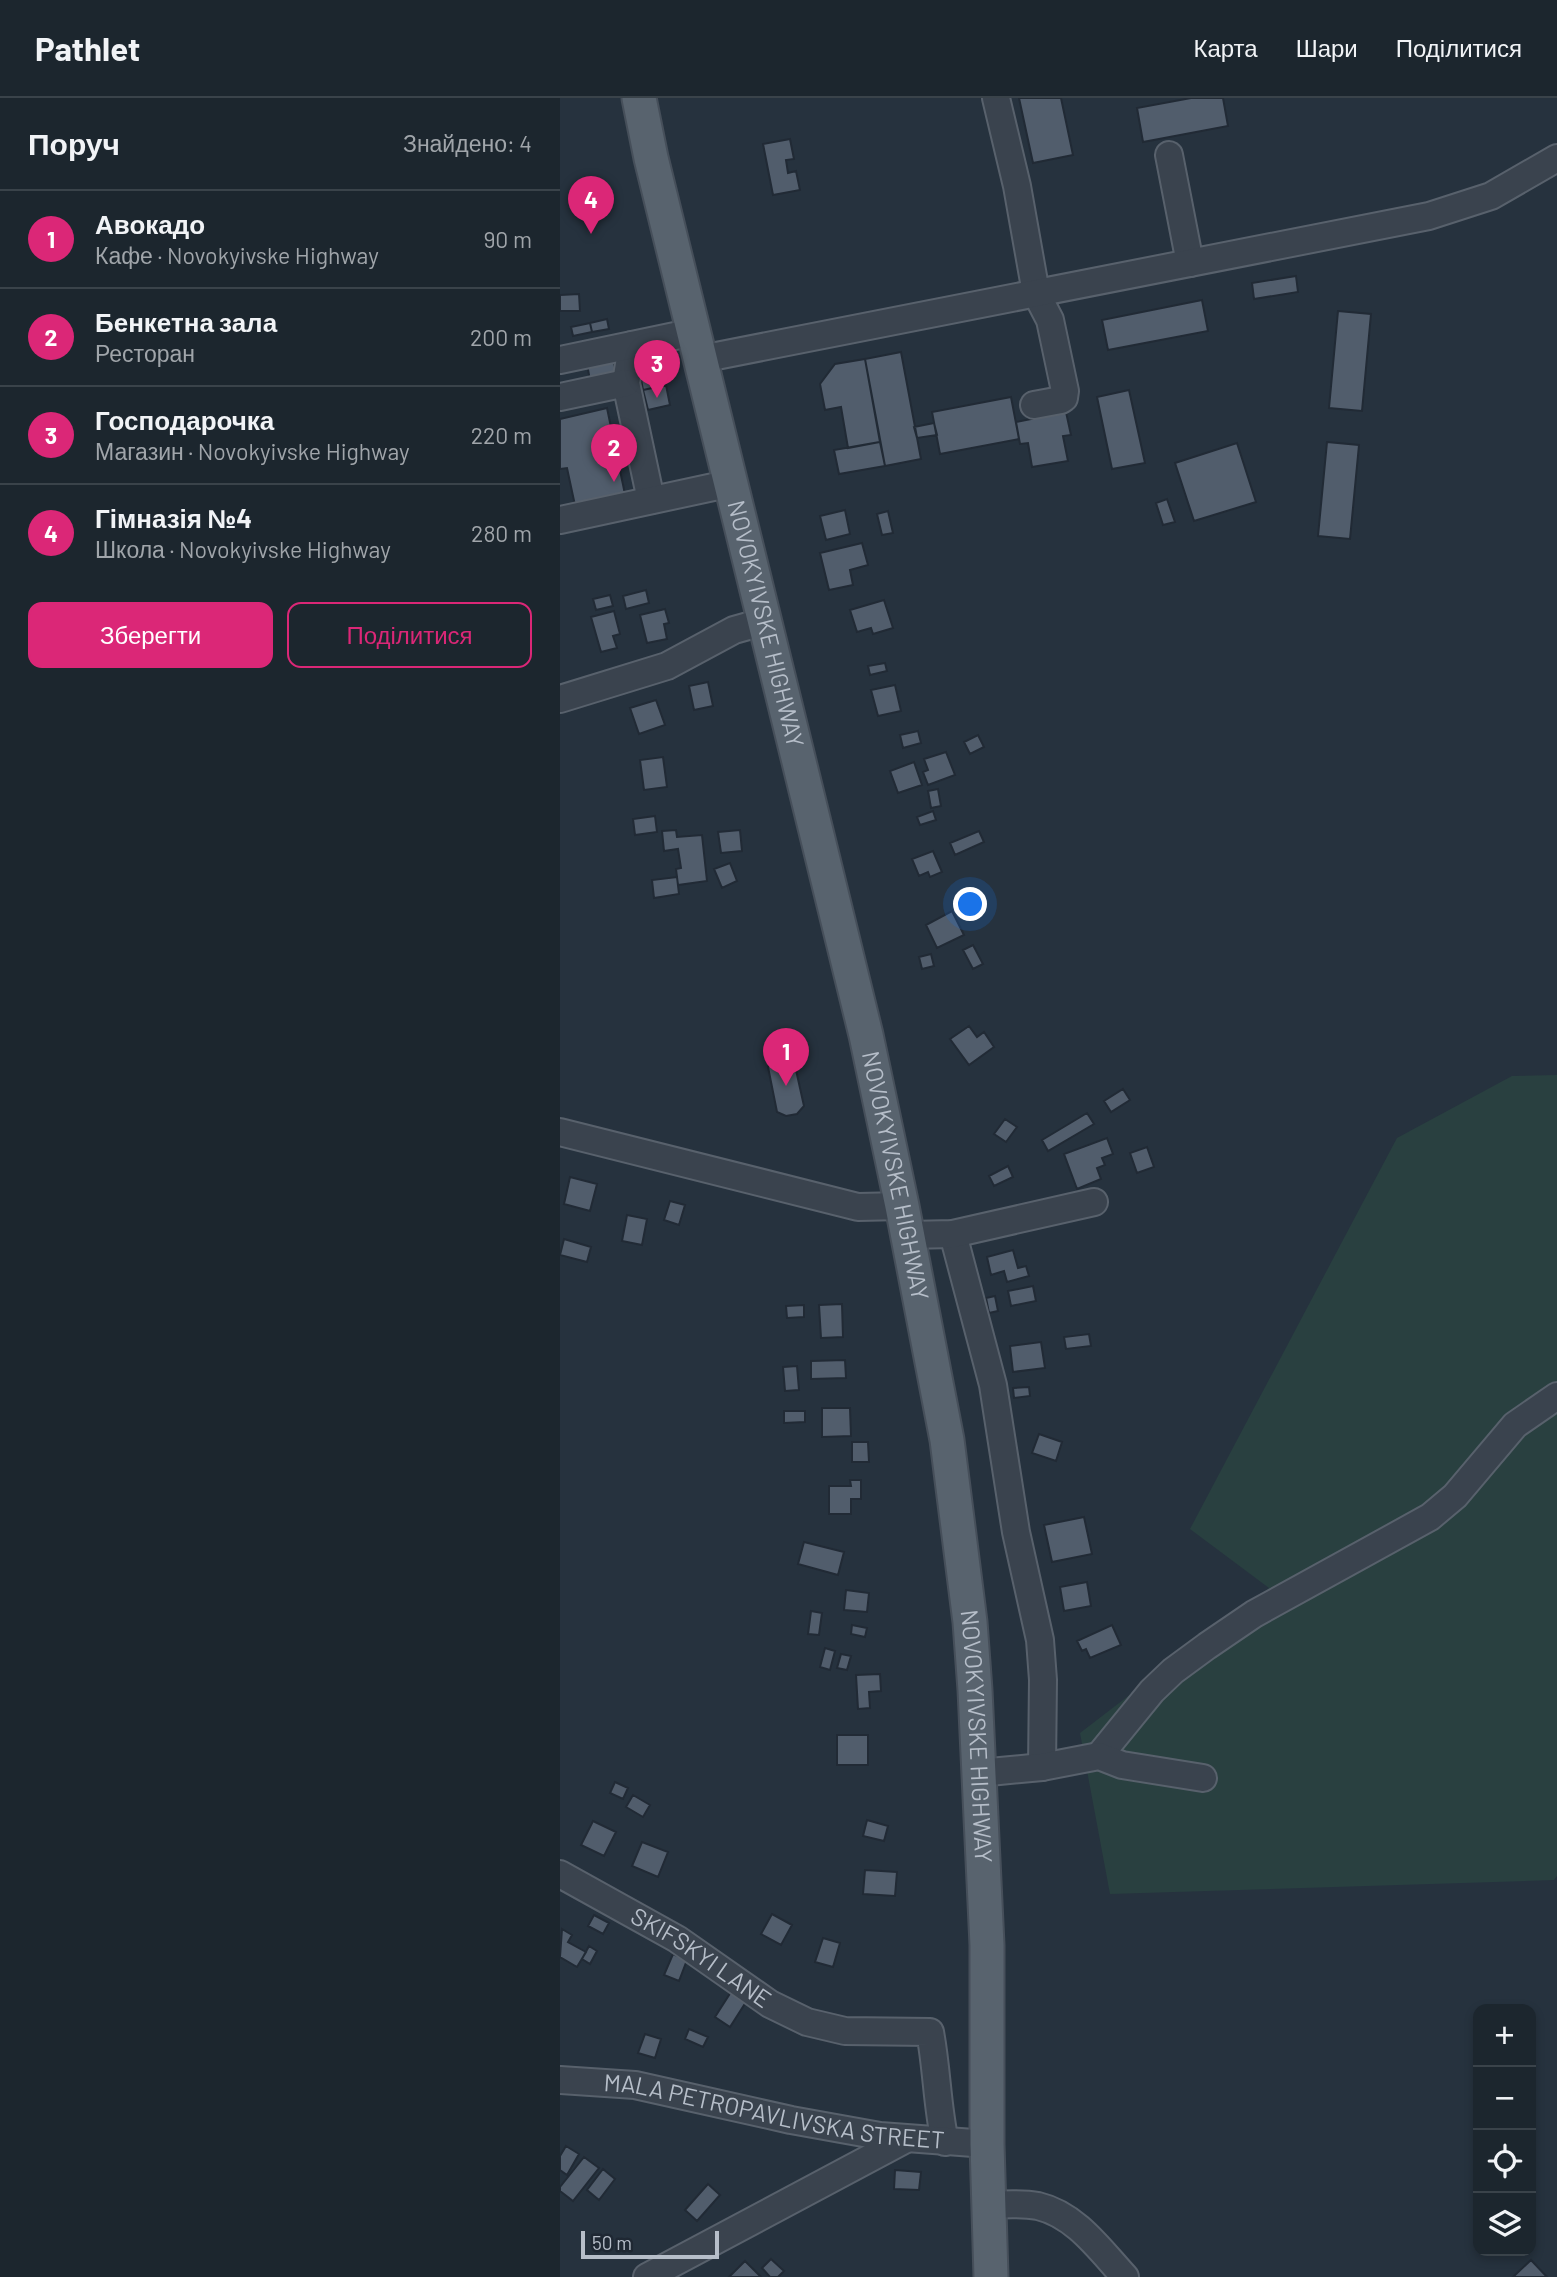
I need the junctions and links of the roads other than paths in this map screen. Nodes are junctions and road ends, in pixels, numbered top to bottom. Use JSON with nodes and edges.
{"nodes":[{"id":1,"x":639,"y":98,"type":"edge"},
{"id":2,"x":996,"y":98,"type":"edge"},
{"id":3,"x":1169,"y":155,"type":"dead end"},
{"id":4,"x":1557,"y":158,"type":"edge"},
{"id":5,"x":1190,"y":262,"type":"junction"},
{"id":6,"x":1036,"y":293,"type":"junction"},
{"id":7,"x":632,"y":345,"type":"junction"},
{"id":8,"x":698,"y":346,"type":"junction"},
{"id":9,"x":560,"y":360,"type":"edge"},
{"id":10,"x":626,"y":383,"type":"junction"},
{"id":11,"x":560,"y":397,"type":"edge"},
{"id":12,"x":1034,"y":405,"type":"dead end"},
{"id":13,"x":732,"y":483,"type":"junction"},
{"id":14,"x":651,"y":500,"type":"junction"},
{"id":15,"x":560,"y":520,"type":"edge"},
{"id":16,"x":766,"y":621,"type":"junction"},
{"id":17,"x":560,"y":699,"type":"edge"},
{"id":18,"x":560,"y":1132,"type":"edge"},
{"id":19,"x":1094,"y":1202,"type":"dead end"},
{"id":20,"x":905,"y":1220,"type":"junction"},
{"id":21,"x":953,"y":1234,"type":"junction"},
{"id":22,"x":1557,"y":1396,"type":"edge"},
{"id":23,"x":1099,"y":1756,"type":"junction"},
{"id":24,"x":1042,"y":1767,"type":"junction"},
{"id":25,"x":979,"y":1773,"type":"junction"},
{"id":26,"x":1203,"y":1778,"type":"dead end"},
{"id":27,"x":560,"y":1874,"type":"edge"},
{"id":28,"x":560,"y":2080,"type":"edge"},
{"id":29,"x":906,"y":2139,"type":"junction"},
{"id":30,"x":944,"y":2142,"type":"junction"},
{"id":31,"x":987,"y":2144,"type":"junction"},
{"id":32,"x":989,"y":2205,"type":"junction"},
{"id":33,"x":647,"y":2277,"type":"edge"},
{"id":34,"x":991,"y":2277,"type":"edge"},
{"id":35,"x":1125,"y":2277,"type":"edge"}],
"edges":[{"from":1,"to":8,"type":"main road","name":"NOVOKYIVSKE HIGHWAY"},
{"from":2,"to":6,"type":"street"},
{"from":3,"to":5,"type":"street"},
{"from":4,"to":5,"type":"street"},
{"from":5,"to":6,"type":"street"},
{"from":6,"to":8,"type":"street"},
{"from":6,"to":12,"type":"street"},
{"from":7,"to":8,"type":"street"},
{"from":7,"to":9,"type":"street"},
{"from":7,"to":10,"type":"street"},
{"from":8,"to":13,"type":"main road","name":"NOVOKYIVSKE HIGHWAY"},
{"from":10,"to":11,"type":"street"},
{"from":10,"to":14,"type":"street"},
{"from":13,"to":14,"type":"street"},
{"from":13,"to":16,"type":"main road","name":"NOVOKYIVSKE HIGHWAY"},
{"from":14,"to":15,"type":"street"},
{"from":16,"to":17,"type":"street"},
{"from":16,"to":20,"type":"main road","name":"NOVOKYIVSKE HIGHWAY"},
{"from":18,"to":20,"type":"street"},
{"from":19,"to":21,"type":"street"},
{"from":20,"to":21,"type":"street"},
{"from":20,"to":25,"type":"main road","name":"NOVOKYIVSKE HIGHWAY"},
{"from":21,"to":24,"type":"street"},
{"from":22,"to":23,"type":"street"},
{"from":23,"to":24,"type":"street"},
{"from":23,"to":26,"type":"street"},
{"from":24,"to":25,"type":"street"},
{"from":25,"to":31,"type":"main road","name":"NOVOKYIVSKE HIGHWAY"},
{"from":27,"to":30,"type":"street","name":"SKIFSKYI LANE"},
{"from":28,"to":29,"type":"street","name":"MALA PETROPAVLIVSKA STREET"},
{"from":29,"to":30,"type":"street","name":"MALA PETROPAVLIVSKA STREET"},
{"from":29,"to":33,"type":"street"},
{"from":30,"to":31,"type":"street","name":"MALA PETROPAVLIVSKA STREET"},
{"from":31,"to":32,"type":"main road","name":"NOVOKYIVSKE HIGHWAY"},
{"from":32,"to":34,"type":"main road","name":"NOVOKYIVSKE HIGHWAY"},
{"from":32,"to":35,"type":"street"}]}
